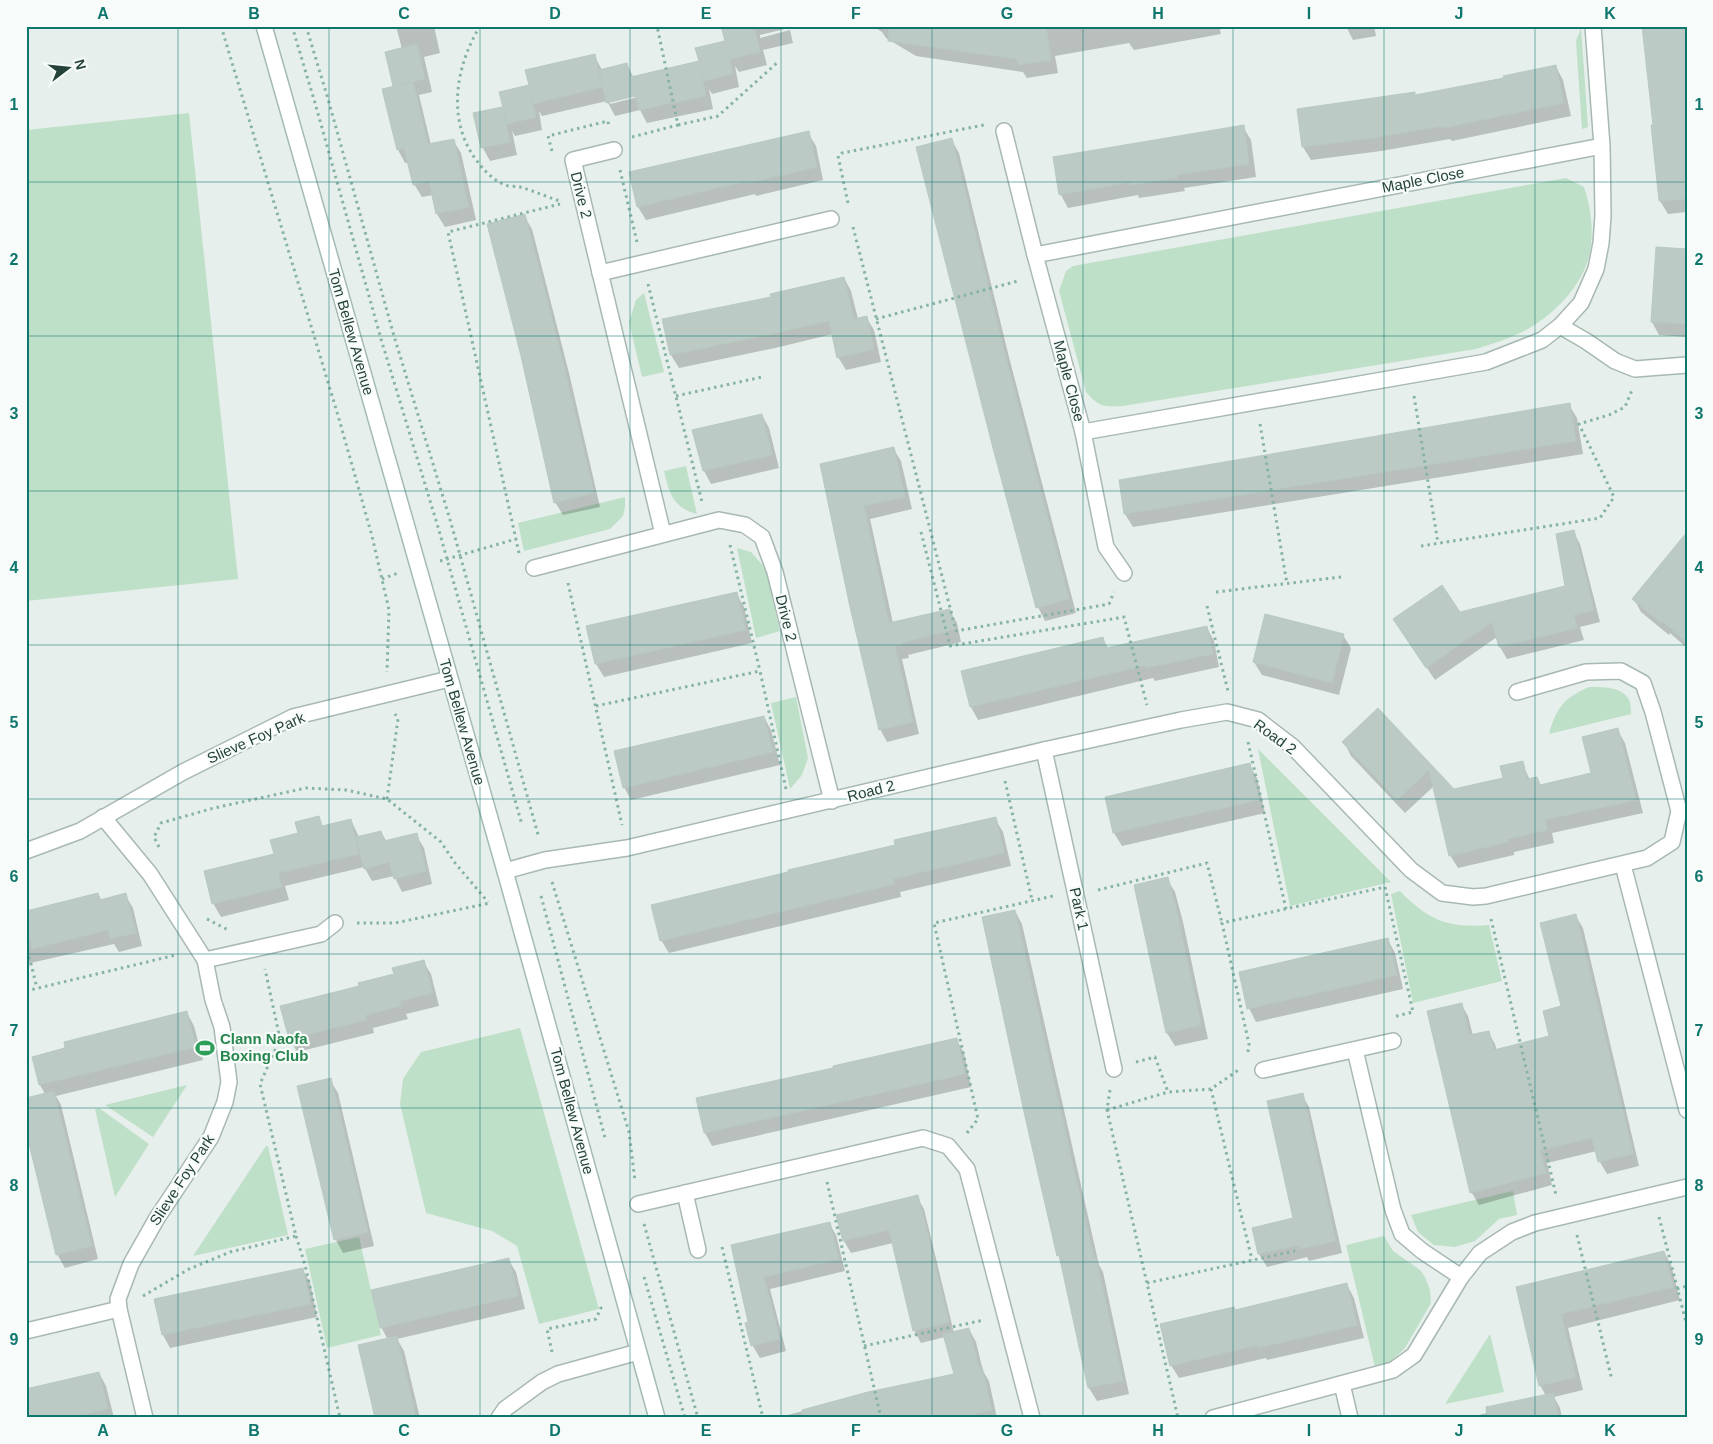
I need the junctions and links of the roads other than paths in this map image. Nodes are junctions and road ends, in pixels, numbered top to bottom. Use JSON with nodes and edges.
{"nodes":[{"id":1,"x":264,"y":26,"type":"edge"},
{"id":2,"x":1593,"y":26,"type":"edge"},
{"id":3,"x":1004,"y":131,"type":"road end"},
{"id":4,"x":1602,"y":146,"type":"junction"},
{"id":5,"x":614,"y":150,"type":"road end"},
{"id":6,"x":831,"y":219,"type":"dead end"},
{"id":7,"x":1035,"y":255,"type":"junction"},
{"id":8,"x":600,"y":273,"type":"junction"},
{"id":9,"x":1560,"y":326,"type":"junction"},
{"id":10,"x":1687,"y":366,"type":"edge"},
{"id":11,"x":1083,"y":432,"type":"junction"},
{"id":12,"x":663,"y":534,"type":"junction"},
{"id":13,"x":534,"y":568,"type":"road end"},
{"id":14,"x":1124,"y":573,"type":"road end"},
{"id":15,"x":449,"y":679,"type":"junction"},
{"id":16,"x":1517,"y":692,"type":"dead end"},
{"id":17,"x":1044,"y":750,"type":"junction"},
{"id":18,"x":832,"y":801,"type":"junction"},
{"id":19,"x":103,"y":817,"type":"junction"},
{"id":20,"x":26,"y":852,"type":"edge"},
{"id":21,"x":1623,"y":865,"type":"junction"},
{"id":22,"x":505,"y":871,"type":"junction"},
{"id":23,"x":335,"y":923,"type":"road end"},
{"id":24,"x":201,"y":955,"type":"junction"},
{"id":25,"x":1393,"y":1041,"type":"road end"},
{"id":26,"x":1355,"y":1050,"type":"junction"},
{"id":27,"x":1114,"y":1069,"type":"road end"},
{"id":28,"x":1263,"y":1070,"type":"road end"},
{"id":29,"x":1687,"y":1110,"type":"edge"},
{"id":30,"x":1687,"y":1188,"type":"edge"},
{"id":31,"x":685,"y":1193,"type":"junction"},
{"id":32,"x":638,"y":1204,"type":"road end"},
{"id":33,"x":698,"y":1250,"type":"dead end"},
{"id":34,"x":1461,"y":1277,"type":"junction"},
{"id":35,"x":119,"y":1309,"type":"junction"},
{"id":36,"x":26,"y":1331,"type":"edge"},
{"id":37,"x":638,"y":1352,"type":"junction"},
{"id":38,"x":1342,"y":1384,"type":"junction"},
{"id":39,"x":145,"y":1418,"type":"edge"},
{"id":40,"x":499,"y":1418,"type":"edge"},
{"id":41,"x":657,"y":1418,"type":"edge"},
{"id":42,"x":1032,"y":1418,"type":"edge"},
{"id":43,"x":1213,"y":1418,"type":"edge"},
{"id":44,"x":1350,"y":1418,"type":"edge"}],
"edges":[{"from":1,"to":15,"type":"street","name":"Tom Bellew Avenue"},
{"from":2,"to":4,"type":"street","name":"Maple Close"},
{"from":3,"to":7,"type":"street"},
{"from":4,"to":7,"type":"street","name":"Maple Close"},
{"from":4,"to":9,"type":"street","name":"Maple Close"},
{"from":5,"to":8,"type":"street","name":"Drive 2"},
{"from":6,"to":8,"type":"street"},
{"from":7,"to":11,"type":"street","name":"Maple Close"},
{"from":8,"to":12,"type":"street","name":"Drive 2"},
{"from":9,"to":10,"type":"street"},
{"from":9,"to":11,"type":"street","name":"Maple Close"},
{"from":11,"to":14,"type":"street"},
{"from":12,"to":13,"type":"street","name":"Drive 2"},
{"from":12,"to":18,"type":"street","name":"Drive 2"},
{"from":15,"to":19,"type":"street","name":"Slieve Foy Park"},
{"from":15,"to":22,"type":"street","name":"Tom Bellew Avenue"},
{"from":16,"to":21,"type":"street","name":"Road 2"},
{"from":17,"to":18,"type":"street","name":"Road 2"},
{"from":17,"to":21,"type":"street","name":"Road 2"},
{"from":17,"to":27,"type":"street","name":"Park 1"},
{"from":18,"to":22,"type":"street","name":"Road 2"},
{"from":19,"to":20,"type":"street","name":"Slieve Foy Park"},
{"from":19,"to":24,"type":"street","name":"Slieve Foy Park"},
{"from":21,"to":29,"type":"street"},
{"from":22,"to":37,"type":"street","name":"Tom Bellew Avenue"},
{"from":23,"to":24,"type":"street"},
{"from":24,"to":35,"type":"street","name":"Slieve Foy Park"},
{"from":25,"to":26,"type":"street"},
{"from":26,"to":28,"type":"street"},
{"from":26,"to":34,"type":"street"},
{"from":30,"to":34,"type":"street"},
{"from":31,"to":32,"type":"street"},
{"from":31,"to":33,"type":"street"},
{"from":31,"to":42,"type":"street"},
{"from":34,"to":38,"type":"street"},
{"from":35,"to":36,"type":"street"},
{"from":35,"to":39,"type":"street","name":"Slieve Foy Park"},
{"from":37,"to":40,"type":"street"},
{"from":37,"to":41,"type":"street","name":"Tom Bellew Avenue"},
{"from":38,"to":43,"type":"street"},
{"from":38,"to":44,"type":"street"}]}
